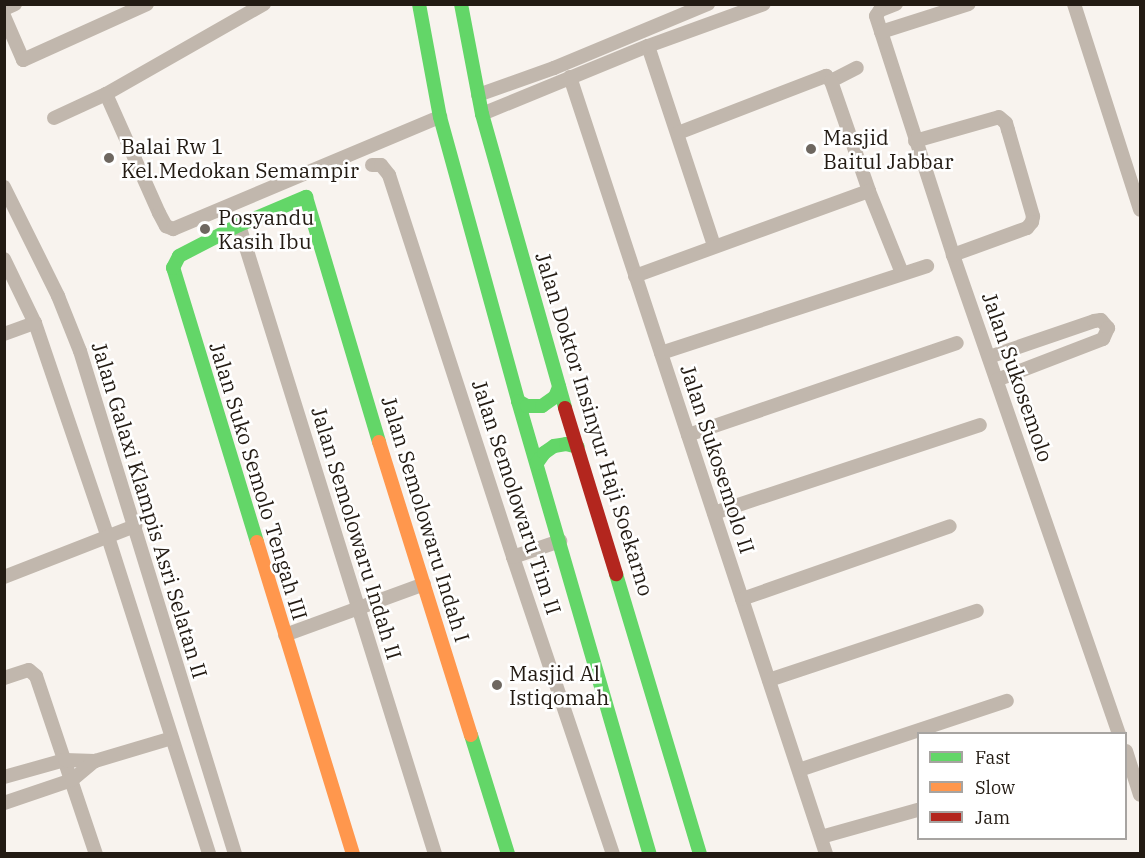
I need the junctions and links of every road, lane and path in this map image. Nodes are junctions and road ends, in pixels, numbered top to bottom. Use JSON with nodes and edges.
{"nodes":[{"id":1,"x":15,"y":4,"type":"edge"},
{"id":2,"x":147,"y":4,"type":"edge"},
{"id":3,"x":264,"y":4,"type":"edge"},
{"id":4,"x":419,"y":4,"type":"edge"},
{"id":5,"x":460,"y":4,"type":"edge"},
{"id":6,"x":708,"y":4,"type":"edge"},
{"id":7,"x":764,"y":4,"type":"edge"},
{"id":8,"x":896,"y":4,"type":"edge"},
{"id":9,"x":969,"y":4,"type":"edge"},
{"id":10,"x":1074,"y":4,"type":"edge"},
{"id":11,"x":4,"y":9,"type":"edge"},
{"id":12,"x":4,"y":16,"type":"edge"},
{"id":13,"x":881,"y":32,"type":"junction"},
{"id":14,"x":648,"y":45,"type":"junction"},
{"id":15,"x":857,"y":68,"type":"dead end"},
{"id":16,"x":570,"y":77,"type":"junction"},
{"id":17,"x":831,"y":81,"type":"junction"},
{"id":18,"x":106,"y":94,"type":"junction"},
{"id":19,"x":478,"y":95,"type":"junction"},
{"id":20,"x":482,"y":114,"type":"junction"},
{"id":21,"x":440,"y":117,"type":"junction"},
{"id":22,"x":54,"y":118,"type":"dead end"},
{"id":23,"x":678,"y":133,"type":"junction"},
{"id":24,"x":915,"y":141,"type":"junction"},
{"id":25,"x":372,"y":165,"type":"dead end"},
{"id":26,"x":4,"y":187,"type":"edge"},
{"id":27,"x":868,"y":190,"type":"junction"},
{"id":28,"x":306,"y":197,"type":"joint"},
{"id":29,"x":1140,"y":210,"type":"edge"},
{"id":30,"x":239,"y":225,"type":"junction"},
{"id":31,"x":714,"y":246,"type":"junction"},
{"id":32,"x":953,"y":255,"type":"junction"},
{"id":33,"x":4,"y":259,"type":"edge"},
{"id":34,"x":927,"y":266,"type":"dead end"},
{"id":35,"x":902,"y":273,"type":"junction"},
{"id":36,"x":635,"y":276,"type":"junction"},
{"id":37,"x":35,"y":323,"type":"junction"},
{"id":38,"x":4,"y":334,"type":"edge"},
{"id":39,"x":957,"y":343,"type":"dead end"},
{"id":40,"x":661,"y":353,"type":"junction"},
{"id":41,"x":989,"y":357,"type":"junction"},
{"id":42,"x":998,"y":380,"type":"junction"},
{"id":43,"x":559,"y":387,"type":"junction"},
{"id":44,"x":518,"y":401,"type":"junction"},
{"id":45,"x":980,"y":425,"type":"dead end"},
{"id":46,"x":688,"y":435,"type":"junction"},
{"id":47,"x":578,"y":447,"type":"junction"},
{"id":48,"x":537,"y":463,"type":"junction"},
{"id":49,"x":714,"y":513,"type":"junction"},
{"id":50,"x":135,"y":526,"type":"junction"},
{"id":51,"x":950,"y":526,"type":"dead end"},
{"id":52,"x":108,"y":537,"type":"junction"},
{"id":53,"x":560,"y":541,"type":"junction"},
{"id":54,"x":513,"y":557,"type":"junction"},
{"id":55,"x":4,"y":578,"type":"edge"},
{"id":56,"x":424,"y":584,"type":"junction"},
{"id":57,"x":742,"y":599,"type":"junction"},
{"id":58,"x":358,"y":608,"type":"junction"},
{"id":59,"x":977,"y":611,"type":"dead end"},
{"id":60,"x":285,"y":635,"type":"junction"},
{"id":61,"x":4,"y":678,"type":"edge"},
{"id":62,"x":769,"y":680,"type":"junction"},
{"id":63,"x":1007,"y":701,"type":"dead end"},
{"id":64,"x":1118,"y":732,"type":"edge"},
{"id":65,"x":172,"y":738,"type":"junction"},
{"id":66,"x":1127,"y":757,"type":"edge"},
{"id":67,"x":64,"y":760,"type":"junction"},
{"id":68,"x":95,"y":761,"type":"junction"},
{"id":69,"x":799,"y":770,"type":"junction"},
{"id":70,"x":4,"y":777,"type":"edge"},
{"id":71,"x":72,"y":780,"type":"junction"},
{"id":72,"x":1140,"y":795,"type":"edge"},
{"id":73,"x":4,"y":803,"type":"edge"},
{"id":74,"x":917,"y":810,"type":"edge"},
{"id":75,"x":821,"y":837,"type":"junction"},
{"id":76,"x":96,"y":854,"type":"edge"},
{"id":77,"x":208,"y":854,"type":"edge"},
{"id":78,"x":235,"y":854,"type":"edge"},
{"id":79,"x":353,"y":854,"type":"edge"},
{"id":80,"x":435,"y":854,"type":"edge"},
{"id":81,"x":508,"y":854,"type":"edge"},
{"id":82,"x":613,"y":854,"type":"edge"},
{"id":83,"x":650,"y":854,"type":"edge"},
{"id":84,"x":700,"y":854,"type":"edge"},
{"id":85,"x":826,"y":854,"type":"edge"}],
"edges":[{"from":1,"to":11,"type":"street"},
{"from":2,"to":12,"type":"street"},
{"from":3,"to":18,"type":"street"},
{"from":4,"to":21,"type":"main road"},
{"from":5,"to":19,"type":"main road","name":"Jalan Doktor Insinyur Haji Soekarno"},
{"from":6,"to":19,"type":"street"},
{"from":7,"to":14,"type":"street"},
{"from":8,"to":13,"type":"street","name":"Jalan Sukosemolo"},
{"from":9,"to":13,"type":"street"},
{"from":10,"to":29,"type":"street"},
{"from":13,"to":24,"type":"street","name":"Jalan Sukosemolo"},
{"from":14,"to":16,"type":"street"},
{"from":14,"to":23,"type":"street"},
{"from":15,"to":17,"type":"street"},
{"from":16,"to":20,"type":"street"},
{"from":16,"to":36,"type":"street","name":"Jalan Sukosemolo II"},
{"from":17,"to":23,"type":"street"},
{"from":17,"to":27,"type":"street"},
{"from":18,"to":21,"type":"street"},
{"from":18,"to":22,"type":"street"},
{"from":19,"to":20,"type":"main road","name":"Jalan Doktor Insinyur Haji Soekarno"},
{"from":20,"to":43,"type":"main road","name":"Jalan Doktor Insinyur Haji Soekarno"},
{"from":21,"to":44,"type":"main road"},
{"from":23,"to":31,"type":"street"},
{"from":24,"to":32,"type":"street","name":"Jalan Sukosemolo"},
{"from":24,"to":32,"type":"street"},
{"from":25,"to":54,"type":"street","name":"Jalan Semolowaru Tim II"},
{"from":26,"to":50,"type":"street","name":"Jalan Galaxi Klampis Asri Selatan II"},
{"from":27,"to":31,"type":"street"},
{"from":27,"to":35,"type":"street"},
{"from":28,"to":30,"type":"main road","name":"Jalan Suko Semolo Tengah III"},
{"from":28,"to":56,"type":"main road","name":"Jalan Semolowaru Indah I"},
{"from":30,"to":58,"type":"street","name":"Jalan Semolowaru Indah II"},
{"from":30,"to":60,"type":"main road","name":"Jalan Suko Semolo Tengah III"},
{"from":31,"to":36,"type":"street"},
{"from":32,"to":41,"type":"street","name":"Jalan Sukosemolo"},
{"from":33,"to":37,"type":"street"},
{"from":34,"to":35,"type":"street"},
{"from":35,"to":40,"type":"street"},
{"from":36,"to":40,"type":"street","name":"Jalan Sukosemolo II"},
{"from":37,"to":38,"type":"street"},
{"from":37,"to":52,"type":"street"},
{"from":39,"to":46,"type":"street"},
{"from":40,"to":46,"type":"street","name":"Jalan Sukosemolo II"},
{"from":41,"to":42,"type":"street","name":"Jalan Sukosemolo"},
{"from":41,"to":42,"type":"street"},
{"from":42,"to":64,"type":"street","name":"Jalan Sukosemolo"},
{"from":43,"to":44,"type":"main road"},
{"from":43,"to":47,"type":"main road","name":"Jalan Doktor Insinyur Haji Soekarno"},
{"from":44,"to":48,"type":"main road"},
{"from":45,"to":49,"type":"street"},
{"from":46,"to":49,"type":"street","name":"Jalan Sukosemolo II"},
{"from":47,"to":48,"type":"main road"},
{"from":47,"to":84,"type":"main road","name":"Jalan Doktor Insinyur Haji Soekarno"},
{"from":48,"to":53,"type":"main road"},
{"from":49,"to":57,"type":"street","name":"Jalan Sukosemolo II"},
{"from":50,"to":52,"type":"street"},
{"from":50,"to":78,"type":"street","name":"Jalan Galaxi Klampis Asri Selatan II"},
{"from":51,"to":57,"type":"street"},
{"from":52,"to":55,"type":"street"},
{"from":52,"to":65,"type":"street"},
{"from":53,"to":54,"type":"street"},
{"from":53,"to":83,"type":"main road"},
{"from":54,"to":82,"type":"street","name":"Jalan Semolowaru Tim II"},
{"from":56,"to":58,"type":"street"},
{"from":56,"to":81,"type":"main road","name":"Jalan Semolowaru Indah I"},
{"from":57,"to":62,"type":"street","name":"Jalan Sukosemolo II"},
{"from":58,"to":60,"type":"street"},
{"from":58,"to":80,"type":"street","name":"Jalan Semolowaru Indah II"},
{"from":59,"to":62,"type":"street"},
{"from":60,"to":79,"type":"main road","name":"Jalan Suko Semolo Tengah III"},
{"from":61,"to":67,"type":"street"},
{"from":62,"to":69,"type":"street","name":"Jalan Sukosemolo II"},
{"from":63,"to":69,"type":"street"},
{"from":65,"to":68,"type":"street"},
{"from":65,"to":77,"type":"street"},
{"from":66,"to":72,"type":"street"},
{"from":67,"to":68,"type":"street"},
{"from":67,"to":70,"type":"street"},
{"from":67,"to":71,"type":"street"},
{"from":68,"to":71,"type":"street"},
{"from":69,"to":75,"type":"street","name":"Jalan Sukosemolo II"},
{"from":71,"to":73,"type":"street"},
{"from":71,"to":76,"type":"street"},
{"from":74,"to":75,"type":"street"},
{"from":75,"to":85,"type":"street","name":"Jalan Sukosemolo II"}]}
